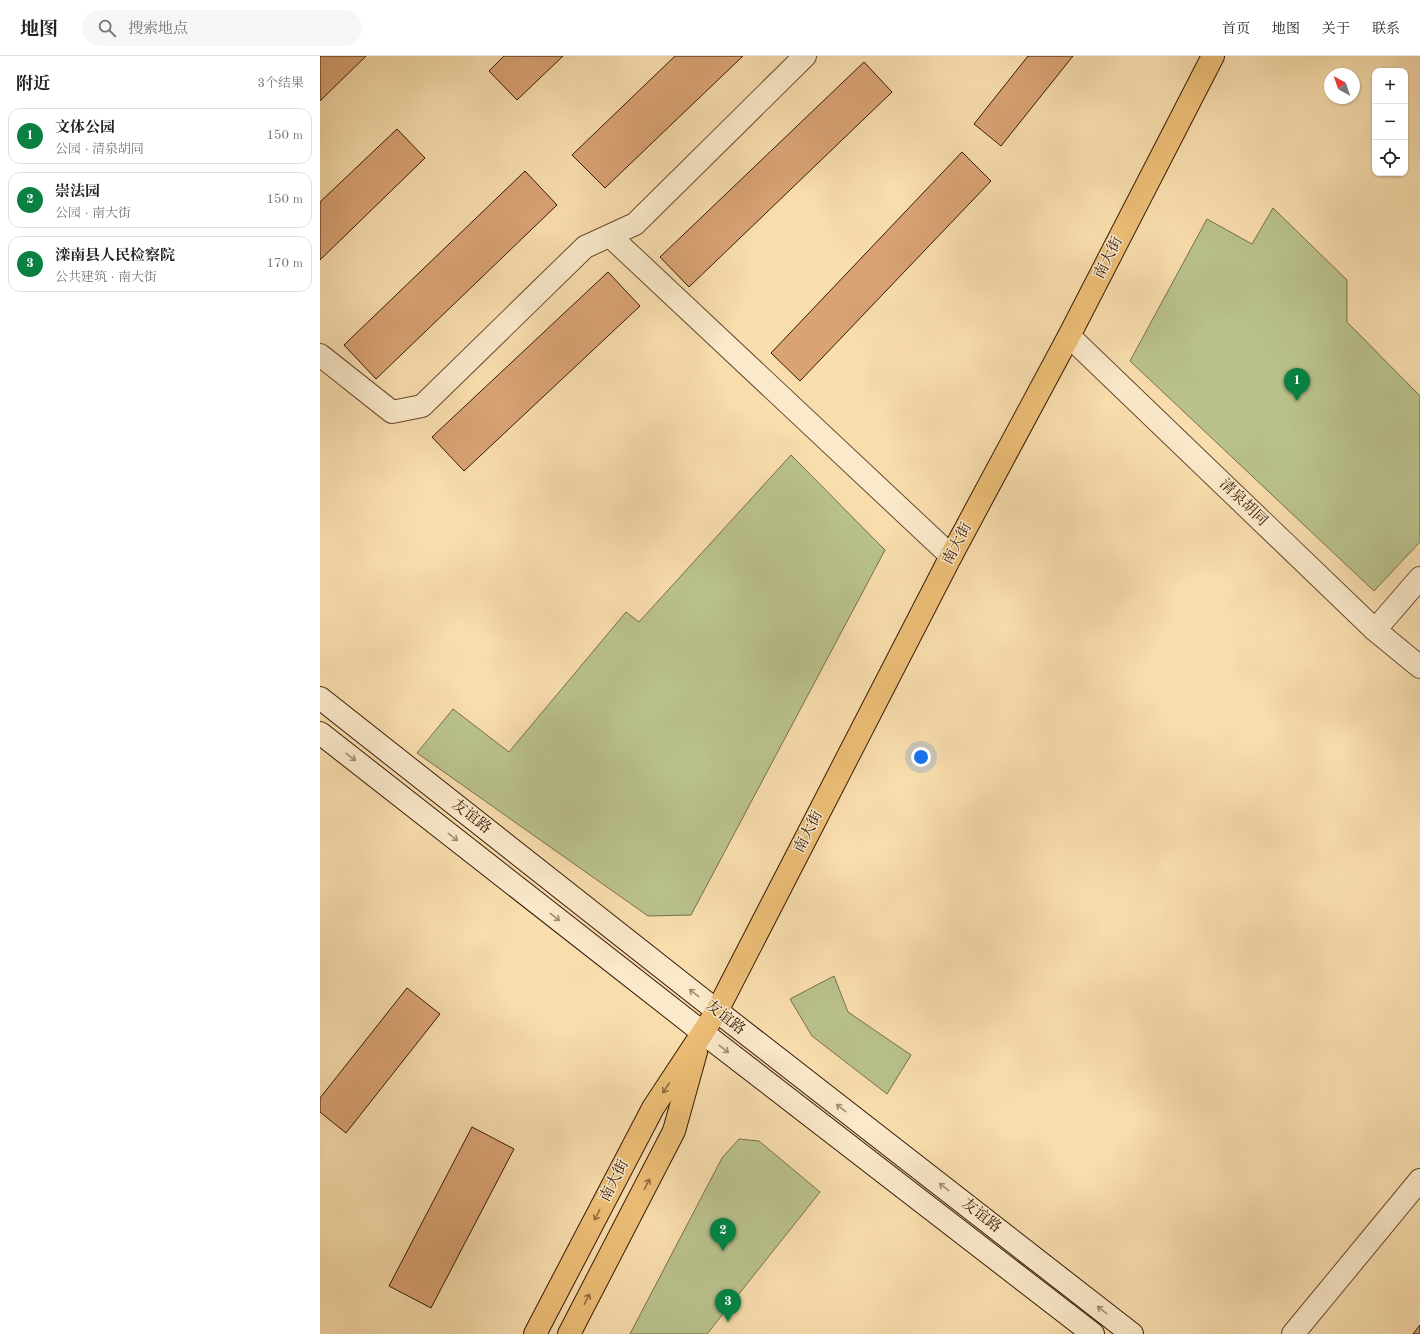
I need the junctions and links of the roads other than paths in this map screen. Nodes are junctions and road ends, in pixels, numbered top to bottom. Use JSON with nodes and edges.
{"nodes":[{"id":1,"x":805,"y":56,"type":"edge"},
{"id":2,"x":1213,"y":56,"type":"edge"},
{"id":3,"x":610,"y":236,"type":"junction"},
{"id":4,"x":1069,"y":336,"type":"junction"},
{"id":5,"x":320,"y":355,"type":"edge"},
{"id":6,"x":951,"y":556,"type":"junction"},
{"id":7,"x":1420,"y":578,"type":"edge"},
{"id":8,"x":1375,"y":630,"type":"junction"},
{"id":9,"x":1420,"y":667,"type":"edge"},
{"id":10,"x":320,"y":698,"type":"edge"},
{"id":11,"x":320,"y":733,"type":"edge"},
{"id":12,"x":717,"y":1011,"type":"junction"},
{"id":13,"x":702,"y":1032,"type":"junction"},
{"id":14,"x":1420,"y":1180,"type":"edge"},
{"id":15,"x":535,"y":1334,"type":"edge"},
{"id":16,"x":569,"y":1334,"type":"edge"},
{"id":17,"x":1093,"y":1334,"type":"edge"},
{"id":18,"x":1132,"y":1334,"type":"edge"},
{"id":19,"x":1293,"y":1334,"type":"edge"}],
"edges":[{"from":1,"to":3,"type":"main road"},
{"from":2,"to":4,"type":"main road","name":"南大街"},
{"from":3,"to":5,"type":"main road"},
{"from":3,"to":6,"type":"main road"},
{"from":4,"to":6,"type":"main road","name":"南大街"},
{"from":4,"to":8,"type":"main road","name":"清泉胡同"},
{"from":6,"to":12,"type":"main road","name":"南大街"},
{"from":7,"to":8,"type":"main road"},
{"from":8,"to":9,"type":"main road","name":"清泉胡同"},
{"from":12,"to":10,"type":"main road","name":"友谊路","one_way":true},
{"from":11,"to":13,"type":"main road","name":"友谊路","one_way":true},
{"from":12,"to":13,"type":"main road","name":"南大街"},
{"from":18,"to":12,"type":"main road","name":"友谊路","one_way":true},
{"from":13,"to":15,"type":"main road","name":"南大街","one_way":true},
{"from":16,"to":13,"type":"main road","name":"南大街","one_way":true},
{"from":13,"to":17,"type":"main road","name":"友谊路","one_way":true},
{"from":14,"to":19,"type":"main road"}]}
